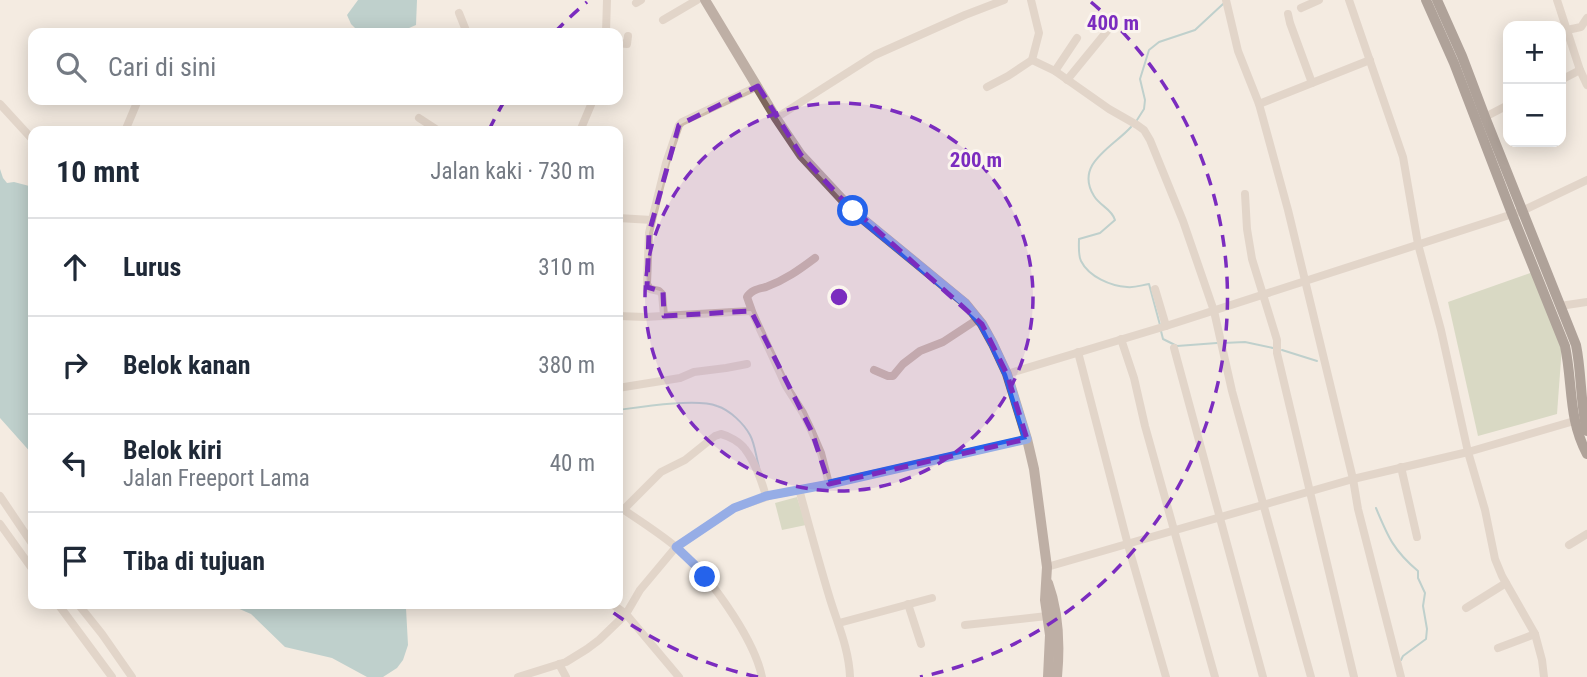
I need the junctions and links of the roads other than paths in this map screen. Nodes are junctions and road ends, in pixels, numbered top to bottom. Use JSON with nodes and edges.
{"nodes":[{"id":1,"x":607,"y":0,"type":"edge"},
{"id":2,"x":696,"y":0,"type":"edge"},
{"id":3,"x":705,"y":0,"type":"edge"},
{"id":4,"x":1004,"y":0,"type":"edge"},
{"id":5,"x":1031,"y":0,"type":"edge"},
{"id":6,"x":1319,"y":0,"type":"edge"},
{"id":7,"x":1349,"y":0,"type":"edge"},
{"id":8,"x":1427,"y":0,"type":"edge"},
{"id":9,"x":1437,"y":0,"type":"edge"},
{"id":10,"x":1557,"y":0,"type":"edge"},
{"id":11,"x":1226,"y":2,"type":"edge"},
{"id":12,"x":1301,"y":8,"type":"dead end"},
{"id":13,"x":459,"y":13,"type":"dead end"},
{"id":14,"x":1288,"y":14,"type":"dead end"},
{"id":15,"x":1587,"y":18,"type":"edge"},
{"id":16,"x":663,"y":20,"type":"dead end"},
{"id":17,"x":1112,"y":25,"type":"dead end"},
{"id":18,"x":465,"y":28,"type":"edge"},
{"id":19,"x":606,"y":28,"type":"edge"},
{"id":20,"x":1567,"y":30,"type":"junction"},
{"id":21,"x":628,"y":36,"type":"dead end"},
{"id":22,"x":1077,"y":38,"type":"dead end"},
{"id":23,"x":623,"y":44,"type":"edge"},
{"id":24,"x":1032,"y":60,"type":"junction"},
{"id":25,"x":1370,"y":60,"type":"junction"},
{"id":26,"x":1580,"y":70,"type":"junction"},
{"id":27,"x":1055,"y":71,"type":"junction"},
{"id":28,"x":1566,"y":77,"type":"edge"},
{"id":29,"x":1067,"y":80,"type":"junction"},
{"id":30,"x":1312,"y":83,"type":"junction"},
{"id":31,"x":1587,"y":85,"type":"edge"},
{"id":32,"x":758,"y":86,"type":"junction"},
{"id":33,"x":987,"y":88,"type":"dead end"},
{"id":34,"x":0,"y":104,"type":"edge"},
{"id":35,"x":1259,"y":104,"type":"junction"},
{"id":36,"x":136,"y":105,"type":"edge"},
{"id":37,"x":591,"y":105,"type":"edge"},
{"id":38,"x":1503,"y":108,"type":"edge"},
{"id":39,"x":1485,"y":117,"type":"junction"},
{"id":40,"x":419,"y":118,"type":"dead end"},
{"id":41,"x":776,"y":118,"type":"junction"},
{"id":42,"x":127,"y":126,"type":"edge"},
{"id":43,"x":431,"y":126,"type":"edge"},
{"id":44,"x":582,"y":126,"type":"edge"},
{"id":45,"x":28,"y":135,"type":"edge"},
{"id":46,"x":1587,"y":180,"type":"edge"},
{"id":47,"x":1244,"y":194,"type":"dead end"},
{"id":48,"x":1517,"y":213,"type":"junction"},
{"id":49,"x":623,"y":218,"type":"edge"},
{"id":50,"x":652,"y":220,"type":"junction"},
{"id":51,"x":1418,"y":244,"type":"junction"},
{"id":52,"x":815,"y":258,"type":"dead end"},
{"id":53,"x":1304,"y":280,"type":"junction"},
{"id":54,"x":1155,"y":289,"type":"dead end"},
{"id":55,"x":1265,"y":293,"type":"junction"},
{"id":56,"x":1587,"y":302,"type":"edge"},
{"id":57,"x":1560,"y":306,"type":"junction"},
{"id":58,"x":751,"y":311,"type":"junction"},
{"id":59,"x":1214,"y":311,"type":"junction"},
{"id":60,"x":623,"y":316,"type":"edge"},
{"id":61,"x":664,"y":316,"type":"junction"},
{"id":62,"x":978,"y":319,"type":"junction"},
{"id":63,"x":1162,"y":327,"type":"junction"},
{"id":64,"x":1121,"y":339,"type":"junction"},
{"id":65,"x":1174,"y":348,"type":"dead end"},
{"id":66,"x":1078,"y":352,"type":"junction"},
{"id":67,"x":747,"y":364,"type":"dead end"},
{"id":68,"x":874,"y":370,"type":"dead end"},
{"id":69,"x":1007,"y":374,"type":"junction"},
{"id":70,"x":623,"y":387,"type":"edge"},
{"id":71,"x":1582,"y":419,"type":"edge"},
{"id":72,"x":1587,"y":431,"type":"edge"},
{"id":73,"x":1027,"y":439,"type":"junction"},
{"id":74,"x":1468,"y":452,"type":"junction"},
{"id":75,"x":1587,"y":454,"type":"edge"},
{"id":76,"x":1401,"y":467,"type":"junction"},
{"id":77,"x":1353,"y":479,"type":"junction"},
{"id":78,"x":830,"y":484,"type":"junction"},
{"id":79,"x":799,"y":489,"type":"junction"},
{"id":80,"x":1310,"y":492,"type":"junction"},
{"id":81,"x":0,"y":496,"type":"edge"},
{"id":82,"x":769,"y":496,"type":"junction"},
{"id":83,"x":623,"y":505,"type":"edge"},
{"id":84,"x":1264,"y":505,"type":"junction"},
{"id":85,"x":623,"y":510,"type":"edge"},
{"id":86,"x":1220,"y":518,"type":"junction"},
{"id":87,"x":0,"y":524,"type":"edge"},
{"id":88,"x":1174,"y":531,"type":"junction"},
{"id":89,"x":1587,"y":534,"type":"edge"},
{"id":90,"x":1416,"y":537,"type":"dead end"},
{"id":91,"x":28,"y":538,"type":"edge"},
{"id":92,"x":1128,"y":545,"type":"junction"},
{"id":93,"x":1569,"y":545,"type":"dead end"},
{"id":94,"x":676,"y":547,"type":"junction"},
{"id":95,"x":28,"y":563,"type":"edge"},
{"id":96,"x":1047,"y":567,"type":"junction"},
{"id":97,"x":1046,"y":579,"type":"junction"},
{"id":98,"x":1506,"y":583,"type":"junction"},
{"id":99,"x":932,"y":598,"type":"dead end"},
{"id":100,"x":908,"y":604,"type":"junction"},
{"id":101,"x":1466,"y":608,"type":"dead end"},
{"id":102,"x":62,"y":609,"type":"edge"},
{"id":103,"x":82,"y":609,"type":"edge"},
{"id":104,"x":619,"y":609,"type":"edge"},
{"id":105,"x":626,"y":614,"type":"junction"},
{"id":106,"x":1047,"y":616,"type":"junction"},
{"id":107,"x":839,"y":623,"type":"junction"},
{"id":108,"x":965,"y":625,"type":"dead end"},
{"id":109,"x":1535,"y":634,"type":"junction"},
{"id":110,"x":921,"y":644,"type":"dead end"},
{"id":111,"x":1498,"y":648,"type":"dead end"},
{"id":112,"x":562,"y":663,"type":"junction"},
{"id":113,"x":1399,"y":669,"type":"edge"},
{"id":114,"x":112,"y":677,"type":"edge"},
{"id":115,"x":132,"y":677,"type":"edge"},
{"id":116,"x":518,"y":677,"type":"edge"},
{"id":117,"x":566,"y":677,"type":"edge"},
{"id":118,"x":679,"y":677,"type":"edge"},
{"id":119,"x":762,"y":677,"type":"edge"},
{"id":120,"x":850,"y":677,"type":"edge"},
{"id":121,"x":1048,"y":677,"type":"edge"},
{"id":122,"x":1057,"y":677,"type":"edge"},
{"id":123,"x":1167,"y":677,"type":"edge"},
{"id":124,"x":1215,"y":677,"type":"edge"},
{"id":125,"x":1263,"y":677,"type":"edge"},
{"id":126,"x":1311,"y":677,"type":"edge"},
{"id":127,"x":1354,"y":677,"type":"edge"},
{"id":128,"x":1544,"y":677,"type":"edge"}],
"edges":[{"from":1,"to":19,"type":"street"},
{"from":2,"to":16,"type":"street"},
{"from":3,"to":32,"type":"main road"},
{"from":4,"to":41,"type":"street"},
{"from":5,"to":24,"type":"street"},
{"from":6,"to":12,"type":"street"},
{"from":7,"to":25,"type":"street"},
{"from":8,"to":48,"type":"highway"},
{"from":9,"to":39,"type":"highway"},
{"from":10,"to":20,"type":"street"},
{"from":11,"to":35,"type":"street"},
{"from":13,"to":18,"type":"street"},
{"from":14,"to":30,"type":"street"},
{"from":15,"to":20,"type":"street"},
{"from":17,"to":29,"type":"street"},
{"from":20,"to":26,"type":"street"},
{"from":21,"to":23,"type":"street"},
{"from":22,"to":27,"type":"street"},
{"from":24,"to":27,"type":"street"},
{"from":24,"to":33,"type":"street"},
{"from":25,"to":30,"type":"street"},
{"from":25,"to":51,"type":"street"},
{"from":26,"to":28,"type":"street"},
{"from":26,"to":31,"type":"street"},
{"from":27,"to":29,"type":"street"},
{"from":29,"to":59,"type":"street"},
{"from":30,"to":35,"type":"street"},
{"from":32,"to":41,"type":"main road"},
{"from":32,"to":50,"type":"street"},
{"from":34,"to":45,"type":"street"},
{"from":35,"to":53,"type":"street"},
{"from":36,"to":42,"type":"street"},
{"from":37,"to":44,"type":"street"},
{"from":38,"to":39,"type":"street"},
{"from":39,"to":48,"type":"highway"},
{"from":40,"to":43,"type":"street"},
{"from":41,"to":62,"type":"main road"},
{"from":46,"to":48,"type":"street"},
{"from":47,"to":55,"type":"street"},
{"from":48,"to":51,"type":"street"},
{"from":48,"to":57,"type":"highway"},
{"from":48,"to":71,"type":"highway"},
{"from":49,"to":50,"type":"street"},
{"from":50,"to":61,"type":"street"},
{"from":51,"to":53,"type":"street"},
{"from":51,"to":74,"type":"street"},
{"from":52,"to":58,"type":"street"},
{"from":53,"to":55,"type":"street"},
{"from":53,"to":77,"type":"street"},
{"from":54,"to":63,"type":"street"},
{"from":55,"to":59,"type":"street"},
{"from":55,"to":80,"type":"street"},
{"from":56,"to":57,"type":"street"},
{"from":57,"to":71,"type":"highway"},
{"from":58,"to":61,"type":"street"},
{"from":58,"to":78,"type":"street"},
{"from":59,"to":63,"type":"street"},
{"from":59,"to":84,"type":"street"},
{"from":60,"to":61,"type":"street"},
{"from":62,"to":68,"type":"street"},
{"from":62,"to":69,"type":"main road"},
{"from":63,"to":64,"type":"street"},
{"from":64,"to":66,"type":"street"},
{"from":64,"to":88,"type":"street"},
{"from":65,"to":86,"type":"street"},
{"from":66,"to":69,"type":"street"},
{"from":66,"to":92,"type":"street"},
{"from":67,"to":70,"type":"street"},
{"from":69,"to":73,"type":"main road"},
{"from":71,"to":72,"type":"highway"},
{"from":71,"to":74,"type":"street"},
{"from":71,"to":75,"type":"highway"},
{"from":73,"to":78,"type":"street"},
{"from":73,"to":96,"type":"main road"},
{"from":74,"to":76,"type":"street"},
{"from":74,"to":98,"type":"street"},
{"from":76,"to":77,"type":"street"},
{"from":76,"to":90,"type":"street"},
{"from":77,"to":80,"type":"street"},
{"from":77,"to":113,"type":"street"},
{"from":78,"to":79,"type":"street"},
{"from":79,"to":82,"type":"street"},
{"from":79,"to":107,"type":"street"},
{"from":80,"to":84,"type":"street"},
{"from":80,"to":127,"type":"street"},
{"from":81,"to":91,"type":"street"},
{"from":82,"to":83,"type":"street"},
{"from":82,"to":94,"type":"street"},
{"from":84,"to":86,"type":"street"},
{"from":84,"to":126,"type":"street"},
{"from":85,"to":94,"type":"street"},
{"from":86,"to":88,"type":"street"},
{"from":86,"to":125,"type":"street"},
{"from":87,"to":95,"type":"street"},
{"from":88,"to":92,"type":"street"},
{"from":88,"to":124,"type":"street"},
{"from":89,"to":93,"type":"street"},
{"from":92,"to":96,"type":"street"},
{"from":92,"to":123,"type":"street"},
{"from":94,"to":105,"type":"street"},
{"from":94,"to":119,"type":"street"},
{"from":96,"to":97,"type":"main road"},
{"from":97,"to":106,"type":"main road"},
{"from":97,"to":122,"type":"main road"},
{"from":98,"to":101,"type":"street"},
{"from":98,"to":109,"type":"street"},
{"from":99,"to":100,"type":"street"},
{"from":100,"to":107,"type":"street"},
{"from":100,"to":110,"type":"street"},
{"from":102,"to":114,"type":"street"},
{"from":103,"to":115,"type":"street"},
{"from":104,"to":105,"type":"street"},
{"from":105,"to":112,"type":"street"},
{"from":105,"to":118,"type":"street"},
{"from":106,"to":108,"type":"street"},
{"from":106,"to":121,"type":"main road"},
{"from":107,"to":120,"type":"street"},
{"from":109,"to":111,"type":"street"},
{"from":109,"to":128,"type":"street"},
{"from":112,"to":116,"type":"street"},
{"from":112,"to":117,"type":"street"}]}
